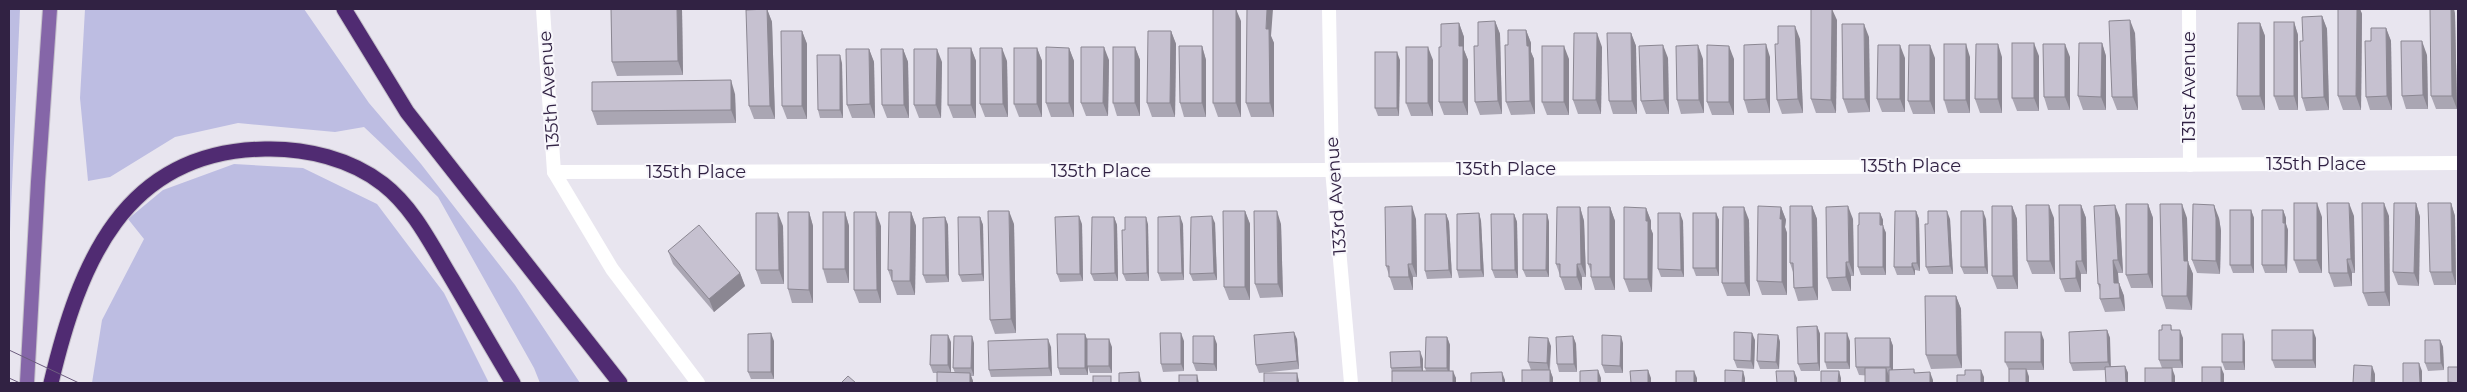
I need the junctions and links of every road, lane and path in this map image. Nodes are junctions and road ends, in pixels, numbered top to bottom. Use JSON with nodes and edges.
{"nodes":[{"id":1,"x":50,"y":9,"type":"edge"},
{"id":2,"x":344,"y":9,"type":"edge"},
{"id":3,"x":543,"y":9,"type":"edge"},
{"id":4,"x":1329,"y":9,"type":"edge"},
{"id":5,"x":2189,"y":9,"type":"edge"},
{"id":6,"x":2458,"y":163,"type":"edge"},
{"id":7,"x":2190,"y":164,"type":"junction"},
{"id":8,"x":1332,"y":170,"type":"junction"},
{"id":9,"x":554,"y":172,"type":"junction"},
{"id":10,"x":28,"y":383,"type":"edge"},
{"id":11,"x":51,"y":383,"type":"edge"},
{"id":12,"x":513,"y":383,"type":"edge"},
{"id":13,"x":620,"y":383,"type":"edge"},
{"id":14,"x":698,"y":383,"type":"edge"},
{"id":15,"x":1351,"y":383,"type":"edge"}],
"edges":[{"from":1,"to":10,"type":"main road"},
{"from":2,"to":13,"type":"highway"},
{"from":3,"to":9,"type":"street","name":"135th Avenue"},
{"from":4,"to":8,"type":"street","name":"133rd Avenue"},
{"from":5,"to":7,"type":"street","name":"131st Avenue"},
{"from":6,"to":7,"type":"street","name":"135th Place"},
{"from":7,"to":8,"type":"street","name":"135th Place"},
{"from":8,"to":9,"type":"street","name":"135th Place"},
{"from":8,"to":15,"type":"street","name":"133rd Avenue"},
{"from":9,"to":14,"type":"street"},
{"from":11,"to":12,"type":"highway"}]}
